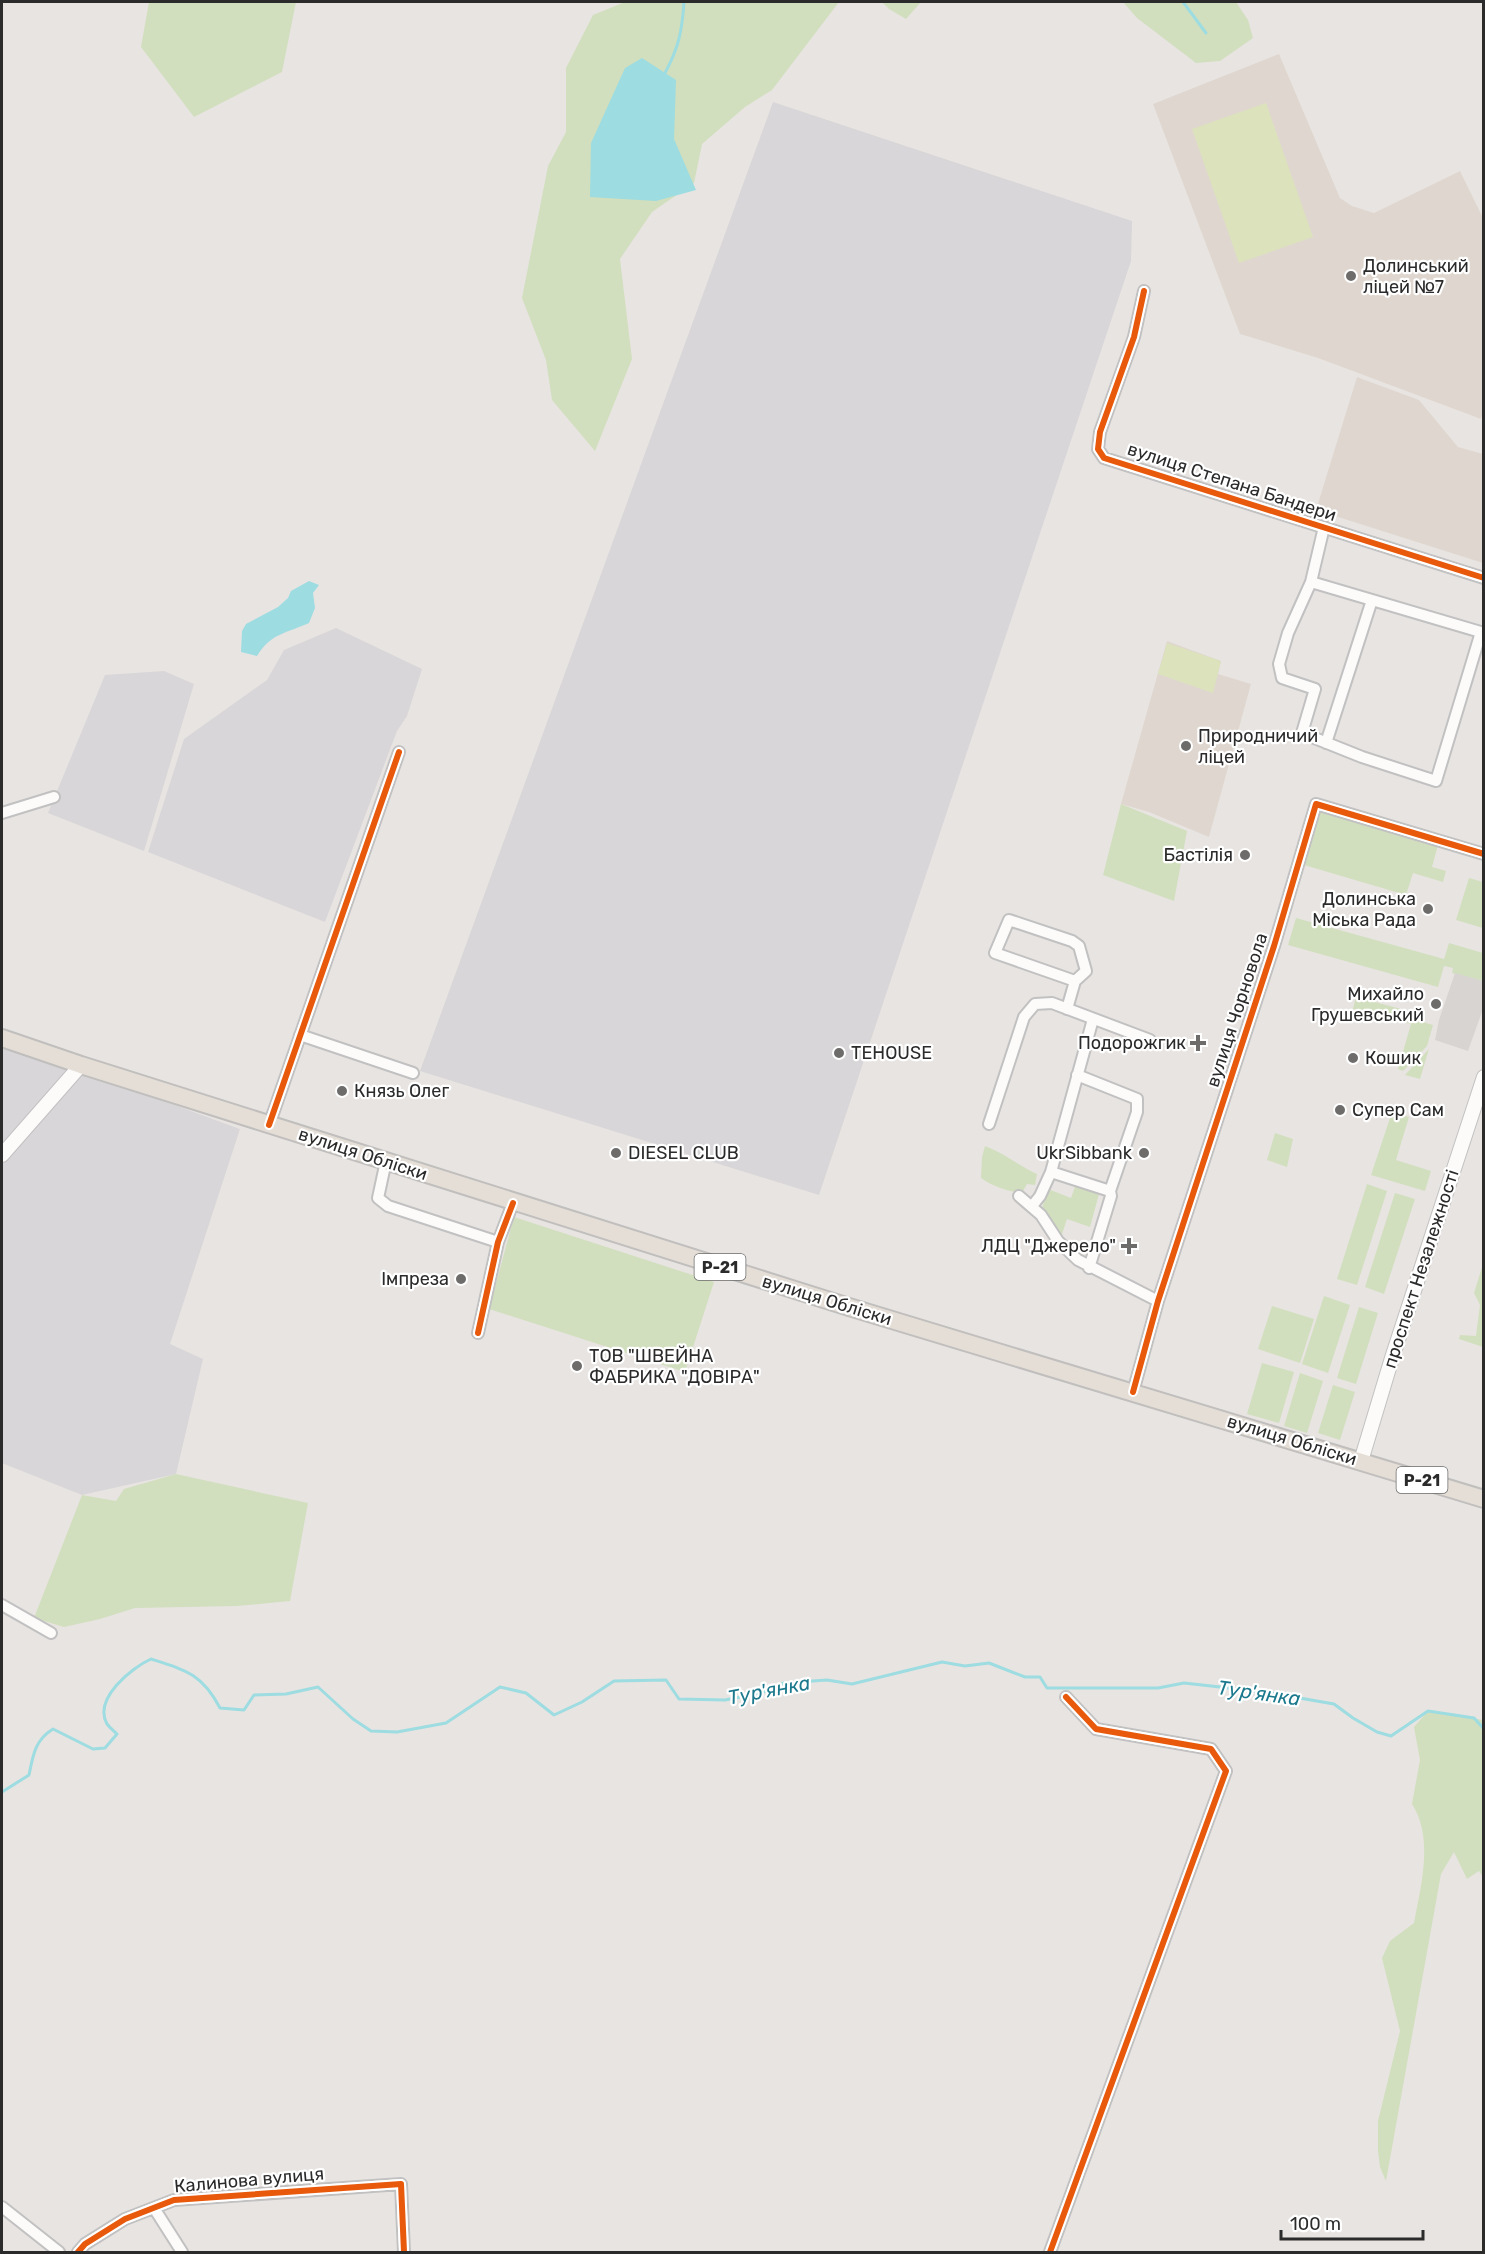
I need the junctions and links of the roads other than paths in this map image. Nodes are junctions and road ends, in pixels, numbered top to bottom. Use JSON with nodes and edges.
{"nodes":[{"id":1,"x":1144,"y":291,"type":"dead end"},
{"id":2,"x":1324,"y":527,"type":"junction"},
{"id":3,"x":1484,"y":578,"type":"edge"},
{"id":4,"x":1311,"y":582,"type":"junction"},
{"id":5,"x":1372,"y":600,"type":"junction"},
{"id":6,"x":1482,"y":633,"type":"edge"},
{"id":7,"x":1326,"y":743,"type":"junction"},
{"id":8,"x":399,"y":752,"type":"dead end"},
{"id":9,"x":54,"y":797,"type":"dead end"},
{"id":10,"x":2,"y":813,"type":"edge"},
{"id":11,"x":1484,"y":854,"type":"edge"},
{"id":12,"x":1075,"y":981,"type":"junction"},
{"id":13,"x":1067,"y":1009,"type":"junction"},
{"id":14,"x":1093,"y":1019,"type":"junction"},
{"id":15,"x":300,"y":1035,"type":"junction"},
{"id":16,"x":2,"y":1038,"type":"edge"},
{"id":17,"x":1150,"y":1040,"type":"dead end"},
{"id":18,"x":81,"y":1065,"type":"junction"},
{"id":19,"x":413,"y":1072,"type":"dead end"},
{"id":20,"x":1077,"y":1075,"type":"junction"},
{"id":21,"x":1484,"y":1077,"type":"edge"},
{"id":22,"x":988,"y":1124,"type":"dead end"},
{"id":23,"x":269,"y":1125,"type":"junction"},
{"id":24,"x":2,"y":1155,"type":"edge"},
{"id":25,"x":386,"y":1161,"type":"junction"},
{"id":26,"x":1051,"y":1172,"type":"junction"},
{"id":27,"x":1110,"y":1191,"type":"junction"},
{"id":28,"x":1019,"y":1196,"type":"dead end"},
{"id":29,"x":513,"y":1203,"type":"junction"},
{"id":30,"x":1032,"y":1206,"type":"junction"},
{"id":31,"x":498,"y":1242,"type":"junction"},
{"id":32,"x":1089,"y":1268,"type":"junction"},
{"id":33,"x":1158,"y":1301,"type":"junction"},
{"id":34,"x":478,"y":1333,"type":"dead end"},
{"id":35,"x":1133,"y":1392,"type":"junction"},
{"id":36,"x":1361,"y":1461,"type":"junction"},
{"id":37,"x":1484,"y":1499,"type":"edge"},
{"id":38,"x":2,"y":1605,"type":"edge"},
{"id":39,"x":51,"y":1633,"type":"dead end"},
{"id":40,"x":1066,"y":1697,"type":"dead end"},
{"id":41,"x":2,"y":2206,"type":"edge"},
{"id":42,"x":154,"y":2208,"type":"junction"},
{"id":43,"x":59,"y":2253,"type":"edge"},
{"id":44,"x":78,"y":2253,"type":"edge"},
{"id":45,"x":182,"y":2253,"type":"edge"},
{"id":46,"x":404,"y":2253,"type":"edge"},
{"id":47,"x":1050,"y":2253,"type":"edge"}],
"edges":[{"from":1,"to":2,"type":"street","name":"вулиця Степана Бандери"},
{"from":2,"to":3,"type":"street","name":"вулиця Степана Бандери"},
{"from":2,"to":4,"type":"street"},
{"from":4,"to":5,"type":"street"},
{"from":4,"to":7,"type":"street"},
{"from":5,"to":6,"type":"street"},
{"from":5,"to":7,"type":"street"},
{"from":6,"to":7,"type":"street"},
{"from":8,"to":15,"type":"street"},
{"from":9,"to":10,"type":"street"},
{"from":11,"to":33,"type":"street","name":"вулиця Чорновола"},
{"from":12,"to":12,"type":"street"},
{"from":12,"to":13,"type":"street"},
{"from":13,"to":14,"type":"street"},
{"from":13,"to":22,"type":"street"},
{"from":14,"to":17,"type":"street"},
{"from":14,"to":20,"type":"street"},
{"from":15,"to":19,"type":"street"},
{"from":15,"to":23,"type":"street"},
{"from":16,"to":18,"type":"main road","name":"вулиця Обліски","number":"Р-21"},
{"from":18,"to":23,"type":"main road","name":"вулиця Обліски","number":"Р-21"},
{"from":18,"to":24,"type":"main road"},
{"from":20,"to":26,"type":"street"},
{"from":20,"to":27,"type":"street"},
{"from":21,"to":36,"type":"main road","name":"проспект Незалежності"},
{"from":23,"to":25,"type":"main road","name":"вулиця Обліски","number":"Р-21"},
{"from":25,"to":29,"type":"main road","name":"вулиця Обліски","number":"Р-21"},
{"from":25,"to":31,"type":"street"},
{"from":26,"to":27,"type":"street"},
{"from":26,"to":30,"type":"street"},
{"from":27,"to":32,"type":"street"},
{"from":28,"to":30,"type":"street"},
{"from":29,"to":31,"type":"street"},
{"from":29,"to":35,"type":"main road","name":"вулиця Обліски","number":"Р-21"},
{"from":30,"to":32,"type":"street"},
{"from":31,"to":34,"type":"street"},
{"from":32,"to":33,"type":"street"},
{"from":33,"to":35,"type":"street","name":"вулиця Чорновола"},
{"from":35,"to":36,"type":"main road","name":"вулиця Обліски","number":"Р-21"},
{"from":36,"to":37,"type":"main road","name":"вулиця Обліски","number":"Р-21"},
{"from":38,"to":39,"type":"street"},
{"from":40,"to":47,"type":"street"},
{"from":41,"to":43,"type":"street"},
{"from":42,"to":44,"type":"street","name":"Калинова вулиця"},
{"from":42,"to":45,"type":"street"},
{"from":42,"to":46,"type":"street","name":"Калинова вулиця"}]}
